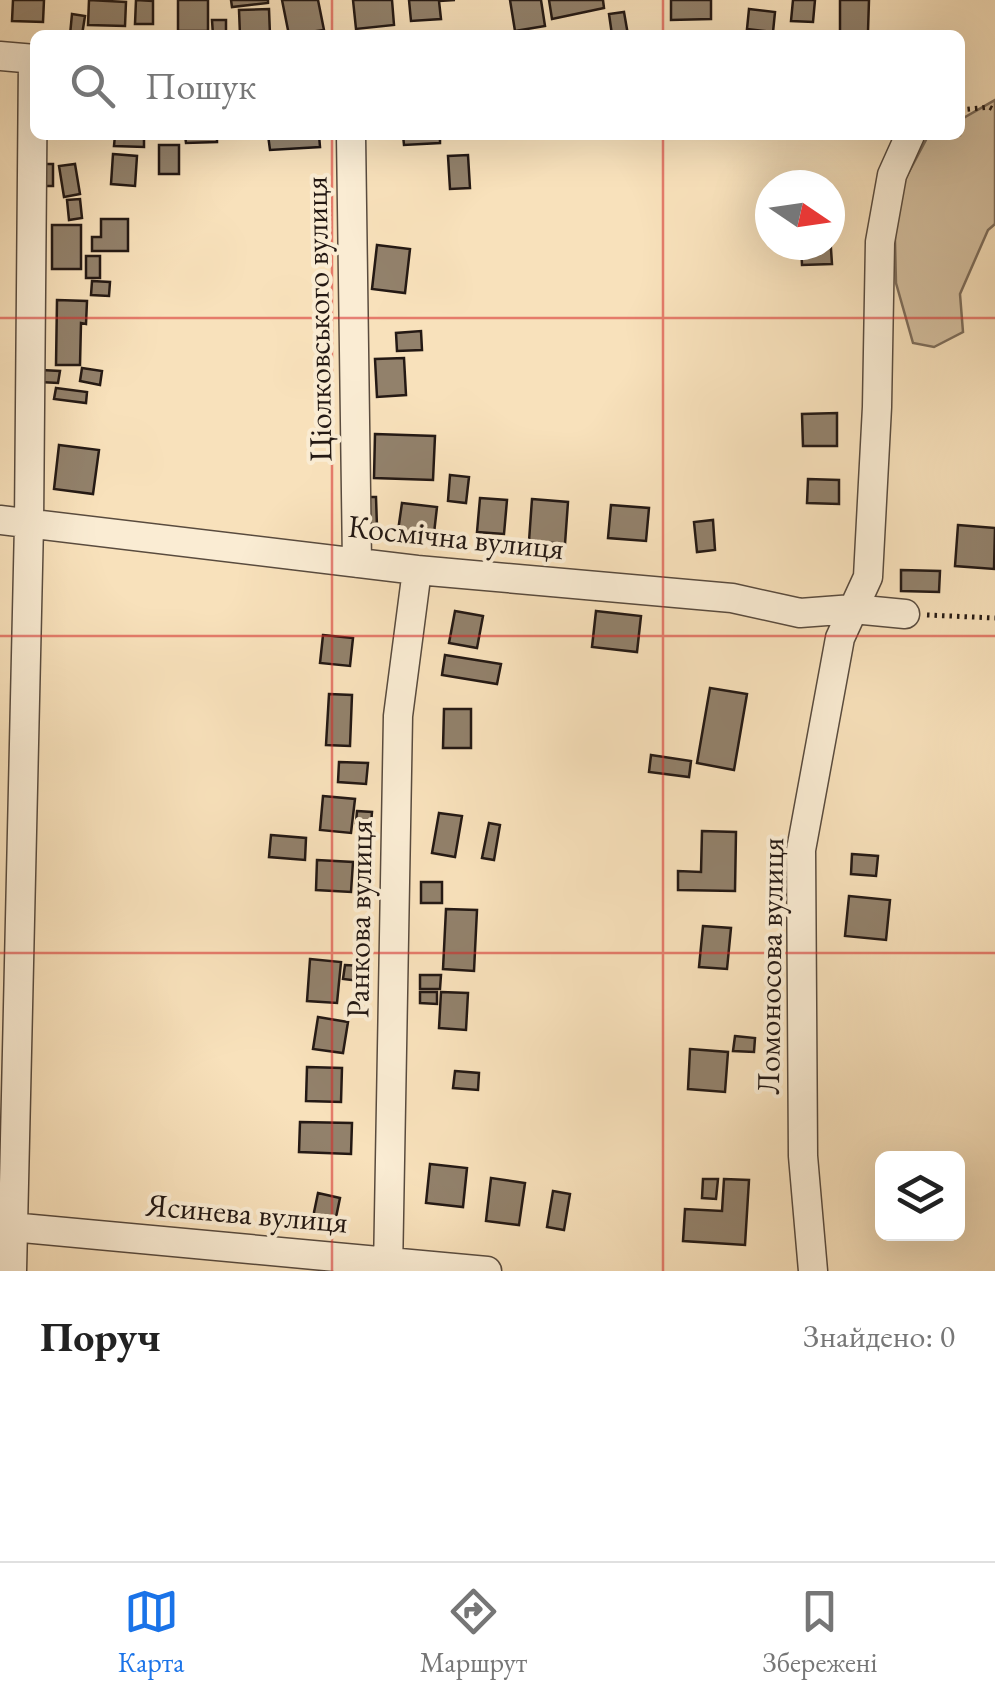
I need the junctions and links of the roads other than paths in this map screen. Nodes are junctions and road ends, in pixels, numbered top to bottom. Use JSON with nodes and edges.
{"nodes":[{"id":1,"x":0,"y":56,"type":"edge"},
{"id":2,"x":30,"y":59,"type":"edge"},
{"id":3,"x":33,"y":140,"type":"edge"},
{"id":4,"x":350,"y":140,"type":"edge"},
{"id":5,"x":908,"y":140,"type":"edge"},
{"id":6,"x":0,"y":520,"type":"edge"},
{"id":7,"x":29,"y":524,"type":"junction"},
{"id":8,"x":357,"y":563,"type":"junction"},
{"id":9,"x":418,"y":570,"type":"junction"},
{"id":10,"x":853,"y":609,"type":"junction"},
{"id":11,"x":904,"y":614,"type":"road end"},
{"id":12,"x":6,"y":1226,"type":"edge"},
{"id":13,"x":388,"y":1266,"type":"edge"},
{"id":14,"x":12,"y":1271,"type":"edge"},
{"id":15,"x":487,"y":1271,"type":"edge"},
{"id":16,"x":813,"y":1271,"type":"edge"}],
"edges":[{"from":1,"to":2,"type":"street"},
{"from":3,"to":7,"type":"street"},
{"from":4,"to":8,"type":"street","name":"Ціолковського вулиця"},
{"from":5,"to":10,"type":"street","name":"Ломоносова вулиця"},
{"from":6,"to":7,"type":"street","name":"Космічна вулиця"},
{"from":7,"to":8,"type":"street","name":"Космічна вулиця"},
{"from":7,"to":12,"type":"street"},
{"from":8,"to":9,"type":"street","name":"Космічна вулиця"},
{"from":9,"to":10,"type":"street","name":"Космічна вулиця"},
{"from":9,"to":13,"type":"street","name":"Ранкова вулиця"},
{"from":10,"to":11,"type":"street","name":"Космічна вулиця"},
{"from":10,"to":16,"type":"street","name":"Ломоносова вулиця"},
{"from":12,"to":13,"type":"street","name":"Ясинева вулиця"},
{"from":12,"to":14,"type":"street"},
{"from":13,"to":15,"type":"street","name":"Ясинева вулиця"}]}
